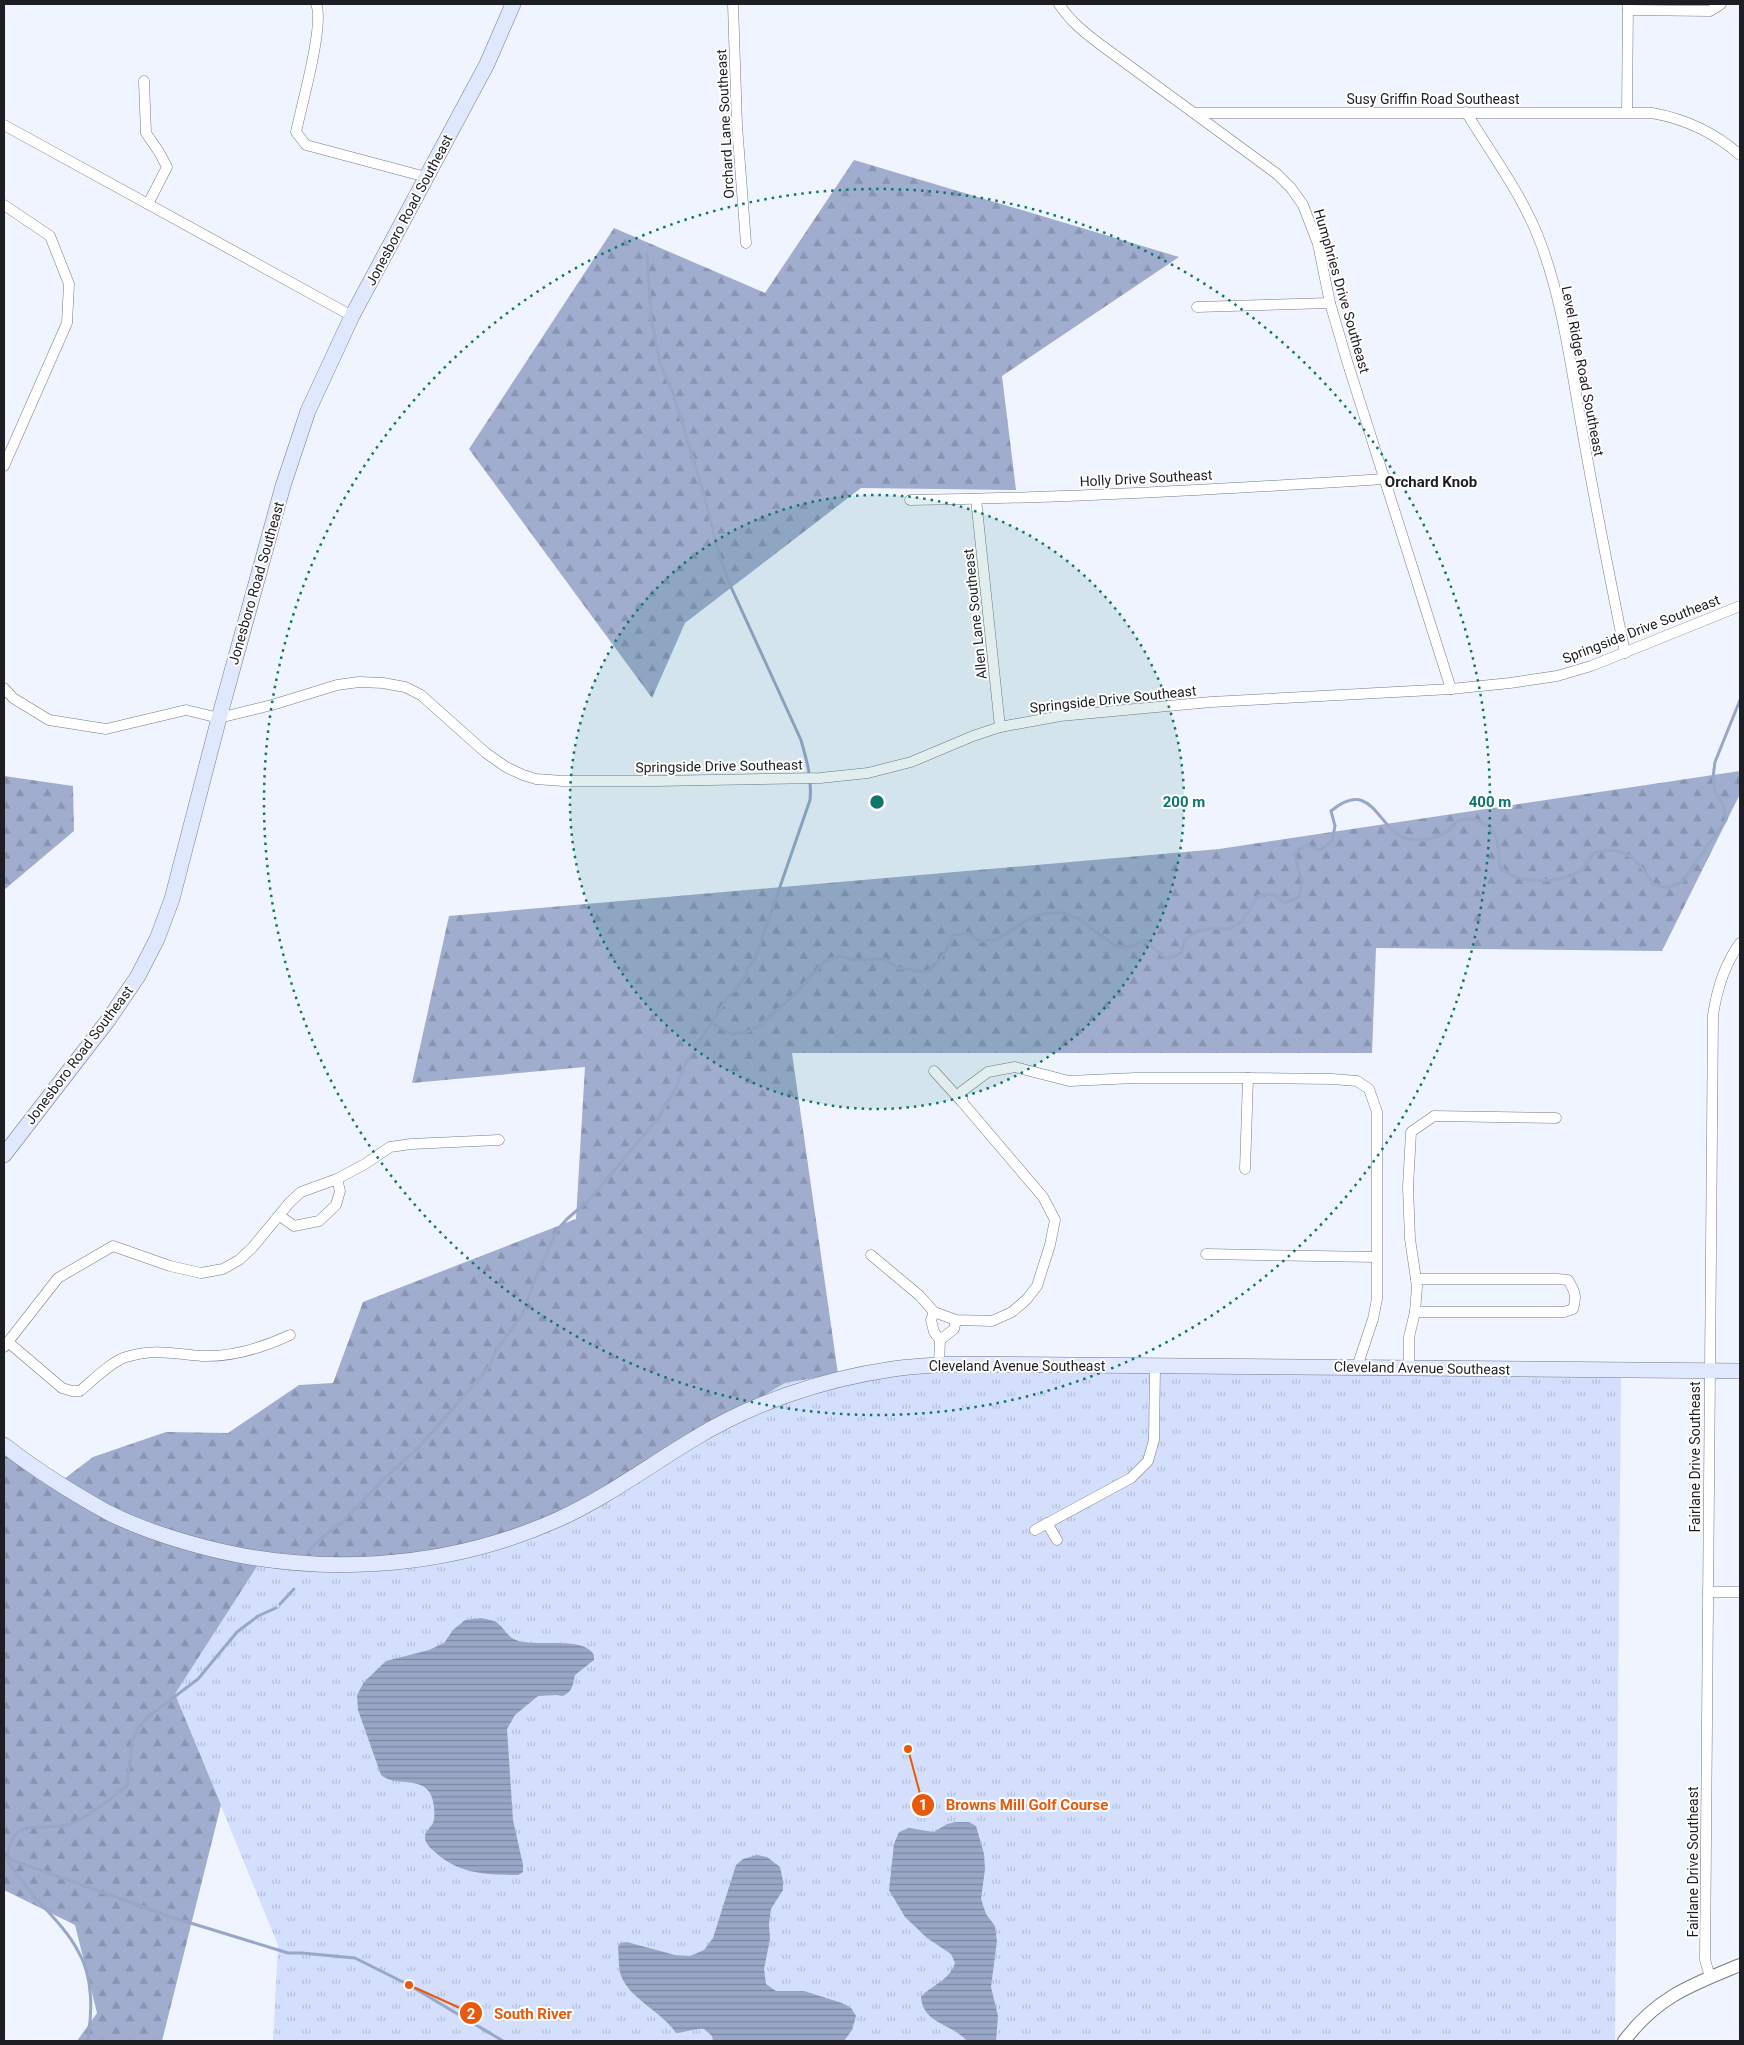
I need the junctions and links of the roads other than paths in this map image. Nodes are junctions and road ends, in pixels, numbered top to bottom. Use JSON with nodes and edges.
{"nodes":[{"id":1,"x":316,"y":4,"type":"edge"},
{"id":2,"x":513,"y":4,"type":"edge"},
{"id":3,"x":733,"y":4,"type":"edge"},
{"id":4,"x":1059,"y":4,"type":"edge"},
{"id":5,"x":1721,"y":4,"type":"edge"},
{"id":6,"x":1628,"y":7,"type":"edge"},
{"id":7,"x":144,"y":81,"type":"dead end"},
{"id":8,"x":1466,"y":112,"type":"junction"},
{"id":9,"x":1627,"y":112,"type":"junction"},
{"id":10,"x":1194,"y":113,"type":"junction"},
{"id":11,"x":4,"y":125,"type":"edge"},
{"id":12,"x":1740,"y":155,"type":"edge"},
{"id":13,"x":426,"y":177,"type":"junction"},
{"id":14,"x":148,"y":204,"type":"junction"},
{"id":15,"x":4,"y":205,"type":"edge"},
{"id":16,"x":746,"y":242,"type":"dead end"},
{"id":17,"x":1330,"y":303,"type":"junction"},
{"id":18,"x":1197,"y":307,"type":"dead end"},
{"id":19,"x":352,"y":316,"type":"junction"},
{"id":20,"x":4,"y":466,"type":"edge"},
{"id":21,"x":1384,"y":479,"type":"junction"},
{"id":22,"x":976,"y":499,"type":"junction"},
{"id":23,"x":910,"y":500,"type":"dead end"},
{"id":24,"x":1740,"y":606,"type":"edge"},
{"id":25,"x":1625,"y":653,"type":"junction"},
{"id":26,"x":4,"y":688,"type":"edge"},
{"id":27,"x":1451,"y":689,"type":"junction"},
{"id":28,"x":219,"y":718,"type":"junction"},
{"id":29,"x":1000,"y":727,"type":"junction"},
{"id":30,"x":1740,"y":943,"type":"edge"},
{"id":31,"x":934,"y":1071,"type":"dead end"},
{"id":32,"x":1248,"y":1078,"type":"junction"},
{"id":33,"x":962,"y":1103,"type":"junction"},
{"id":34,"x":1556,"y":1118,"type":"dead end"},
{"id":35,"x":499,"y":1140,"type":"dead end"},
{"id":36,"x":4,"y":1155,"type":"edge"},
{"id":37,"x":1245,"y":1169,"type":"dead end"},
{"id":38,"x":337,"y":1179,"type":"junction"},
{"id":39,"x":280,"y":1216,"type":"junction"},
{"id":40,"x":1206,"y":1254,"type":"dead end"},
{"id":41,"x":871,"y":1255,"type":"dead end"},
{"id":42,"x":1376,"y":1257,"type":"junction"},
{"id":43,"x":1416,"y":1279,"type":"junction"},
{"id":44,"x":934,"y":1312,"type":"junction"},
{"id":45,"x":1414,"y":1312,"type":"junction"},
{"id":46,"x":956,"y":1320,"type":"junction"},
{"id":47,"x":290,"y":1335,"type":"dead end"},
{"id":48,"x":940,"y":1340,"type":"junction"},
{"id":49,"x":6,"y":1345,"type":"edge"},
{"id":50,"x":939,"y":1365,"type":"junction"},
{"id":51,"x":1155,"y":1366,"type":"junction"},
{"id":52,"x":1358,"y":1367,"type":"junction"},
{"id":53,"x":1408,"y":1368,"type":"junction"},
{"id":54,"x":1710,"y":1371,"type":"junction"},
{"id":55,"x":1740,"y":1371,"type":"edge"},
{"id":56,"x":4,"y":1445,"type":"edge"},
{"id":57,"x":1047,"y":1523,"type":"junction"},
{"id":58,"x":1035,"y":1530,"type":"dead end"},
{"id":59,"x":1057,"y":1540,"type":"dead end"},
{"id":60,"x":1708,"y":1592,"type":"junction"},
{"id":61,"x":1740,"y":1592,"type":"edge"},
{"id":62,"x":1740,"y":1965,"type":"edge"},
{"id":63,"x":1710,"y":1977,"type":"junction"},
{"id":64,"x":1624,"y":2041,"type":"edge"}],
"edges":[{"from":1,"to":13,"type":"street"},
{"from":2,"to":13,"type":"main road","name":"Jonesboro Road Southeast"},
{"from":3,"to":16,"type":"street","name":"Orchard Lane Southeast"},
{"from":4,"to":10,"type":"street","name":"Humphries Drive Southeast"},
{"from":5,"to":6,"type":"street"},
{"from":6,"to":9,"type":"street"},
{"from":7,"to":14,"type":"street"},
{"from":8,"to":9,"type":"street","name":"Susy Griffin Road Southeast"},
{"from":8,"to":10,"type":"street","name":"Susy Griffin Road Southeast"},
{"from":8,"to":25,"type":"street","name":"Level Ridge Road Southeast"},
{"from":9,"to":12,"type":"street","name":"Susy Griffin Road Southeast"},
{"from":10,"to":17,"type":"street","name":"Humphries Drive Southeast"},
{"from":11,"to":14,"type":"street"},
{"from":13,"to":19,"type":"main road","name":"Jonesboro Road Southeast"},
{"from":14,"to":19,"type":"street"},
{"from":15,"to":20,"type":"street"},
{"from":17,"to":18,"type":"street"},
{"from":17,"to":21,"type":"street","name":"Humphries Drive Southeast"},
{"from":19,"to":28,"type":"main road","name":"Jonesboro Road Southeast"},
{"from":21,"to":22,"type":"street","name":"Holly Drive Southeast"},
{"from":21,"to":27,"type":"street","name":"Humphries Drive Southeast"},
{"from":22,"to":23,"type":"street","name":"Holly Drive Southeast"},
{"from":22,"to":29,"type":"street","name":"Allen Lane Southeast"},
{"from":24,"to":25,"type":"street","name":"Springside Drive Southeast"},
{"from":25,"to":27,"type":"street","name":"Springside Drive Southeast"},
{"from":26,"to":28,"type":"street"},
{"from":27,"to":29,"type":"street","name":"Springside Drive Southeast"},
{"from":28,"to":29,"type":"street","name":"Springside Drive Southeast"},
{"from":28,"to":36,"type":"main road","name":"Jonesboro Road Southeast"},
{"from":30,"to":54,"type":"street","name":"Fairlane Drive Southeast"},
{"from":31,"to":33,"type":"street"},
{"from":32,"to":33,"type":"street"},
{"from":32,"to":37,"type":"street"},
{"from":32,"to":42,"type":"street"},
{"from":33,"to":46,"type":"street"},
{"from":34,"to":43,"type":"street"},
{"from":35,"to":38,"type":"street"},
{"from":38,"to":39,"type":"street"},
{"from":38,"to":39,"type":"street"},
{"from":39,"to":49,"type":"street"},
{"from":40,"to":42,"type":"street"},
{"from":41,"to":44,"type":"street"},
{"from":42,"to":52,"type":"street"},
{"from":43,"to":45,"type":"street"},
{"from":43,"to":45,"type":"street"},
{"from":44,"to":46,"type":"street"},
{"from":44,"to":48,"type":"street"},
{"from":45,"to":53,"type":"street"},
{"from":46,"to":48,"type":"street"},
{"from":47,"to":49,"type":"street"},
{"from":48,"to":50,"type":"street"},
{"from":50,"to":51,"type":"main road","name":"Cleveland Avenue Southeast"},
{"from":50,"to":56,"type":"main road","name":"Cleveland Avenue Southeast"},
{"from":51,"to":52,"type":"main road","name":"Cleveland Avenue Southeast"},
{"from":51,"to":57,"type":"street"},
{"from":52,"to":53,"type":"main road","name":"Cleveland Avenue Southeast"},
{"from":53,"to":54,"type":"main road","name":"Cleveland Avenue Southeast"},
{"from":54,"to":55,"type":"main road","name":"Cleveland Avenue Southeast"},
{"from":54,"to":60,"type":"street","name":"Fairlane Drive Southeast"},
{"from":57,"to":58,"type":"street"},
{"from":57,"to":59,"type":"street"},
{"from":60,"to":61,"type":"street"},
{"from":60,"to":63,"type":"street","name":"Fairlane Drive Southeast"},
{"from":62,"to":63,"type":"street"},
{"from":63,"to":64,"type":"street"}]}
